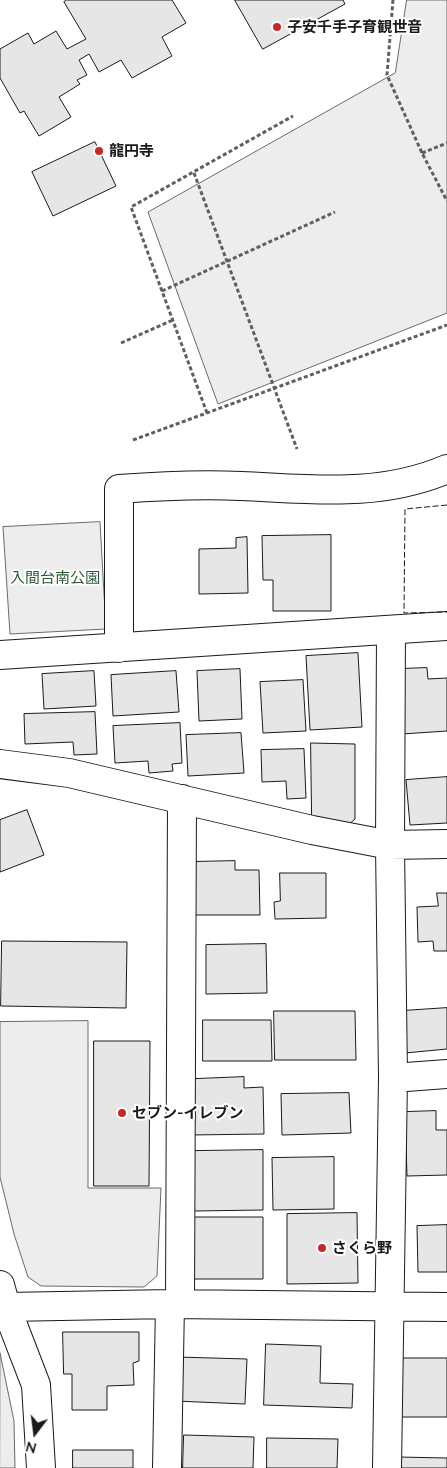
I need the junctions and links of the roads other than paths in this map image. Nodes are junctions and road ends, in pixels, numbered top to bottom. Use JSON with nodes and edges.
{"nodes":[{"id":1,"x":447,"y":470,"type":"edge"},
{"id":2,"x":447,"y":626,"type":"edge"},
{"id":3,"x":391,"y":630,"type":"junction"},
{"id":4,"x":119,"y":648,"type":"junction"},
{"id":5,"x":0,"y":655,"type":"edge"},
{"id":6,"x":0,"y":764,"type":"edge"},
{"id":7,"x":182,"y":799,"type":"junction"},
{"id":8,"x":447,"y":844,"type":"edge"},
{"id":9,"x":390,"y":845,"type":"junction"},
{"id":10,"x":447,"y":1074,"type":"edge"},
{"id":11,"x":393,"y":1078,"type":"junction"},
{"id":12,"x":3,"y":1296,"type":"edge"},
{"id":13,"x":175,"y":1304,"type":"junction"},
{"id":14,"x":390,"y":1307,"type":"junction"},
{"id":15,"x":447,"y":1307,"type":"edge"},
{"id":16,"x":41,"y":1468,"type":"edge"},
{"id":17,"x":167,"y":1468,"type":"edge"},
{"id":18,"x":387,"y":1468,"type":"edge"}],
"edges":[{"from":1,"to":4,"type":"street"},
{"from":2,"to":3,"type":"street"},
{"from":3,"to":4,"type":"street"},
{"from":3,"to":9,"type":"street"},
{"from":4,"to":5,"type":"street"},
{"from":6,"to":7,"type":"street"},
{"from":7,"to":9,"type":"street"},
{"from":7,"to":13,"type":"street"},
{"from":8,"to":9,"type":"street"},
{"from":9,"to":11,"type":"street"},
{"from":10,"to":11,"type":"street"},
{"from":11,"to":14,"type":"street"},
{"from":12,"to":13,"type":"street"},
{"from":12,"to":16,"type":"street"},
{"from":13,"to":14,"type":"street"},
{"from":13,"to":17,"type":"street"},
{"from":14,"to":15,"type":"street"},
{"from":14,"to":18,"type":"street"}]}
